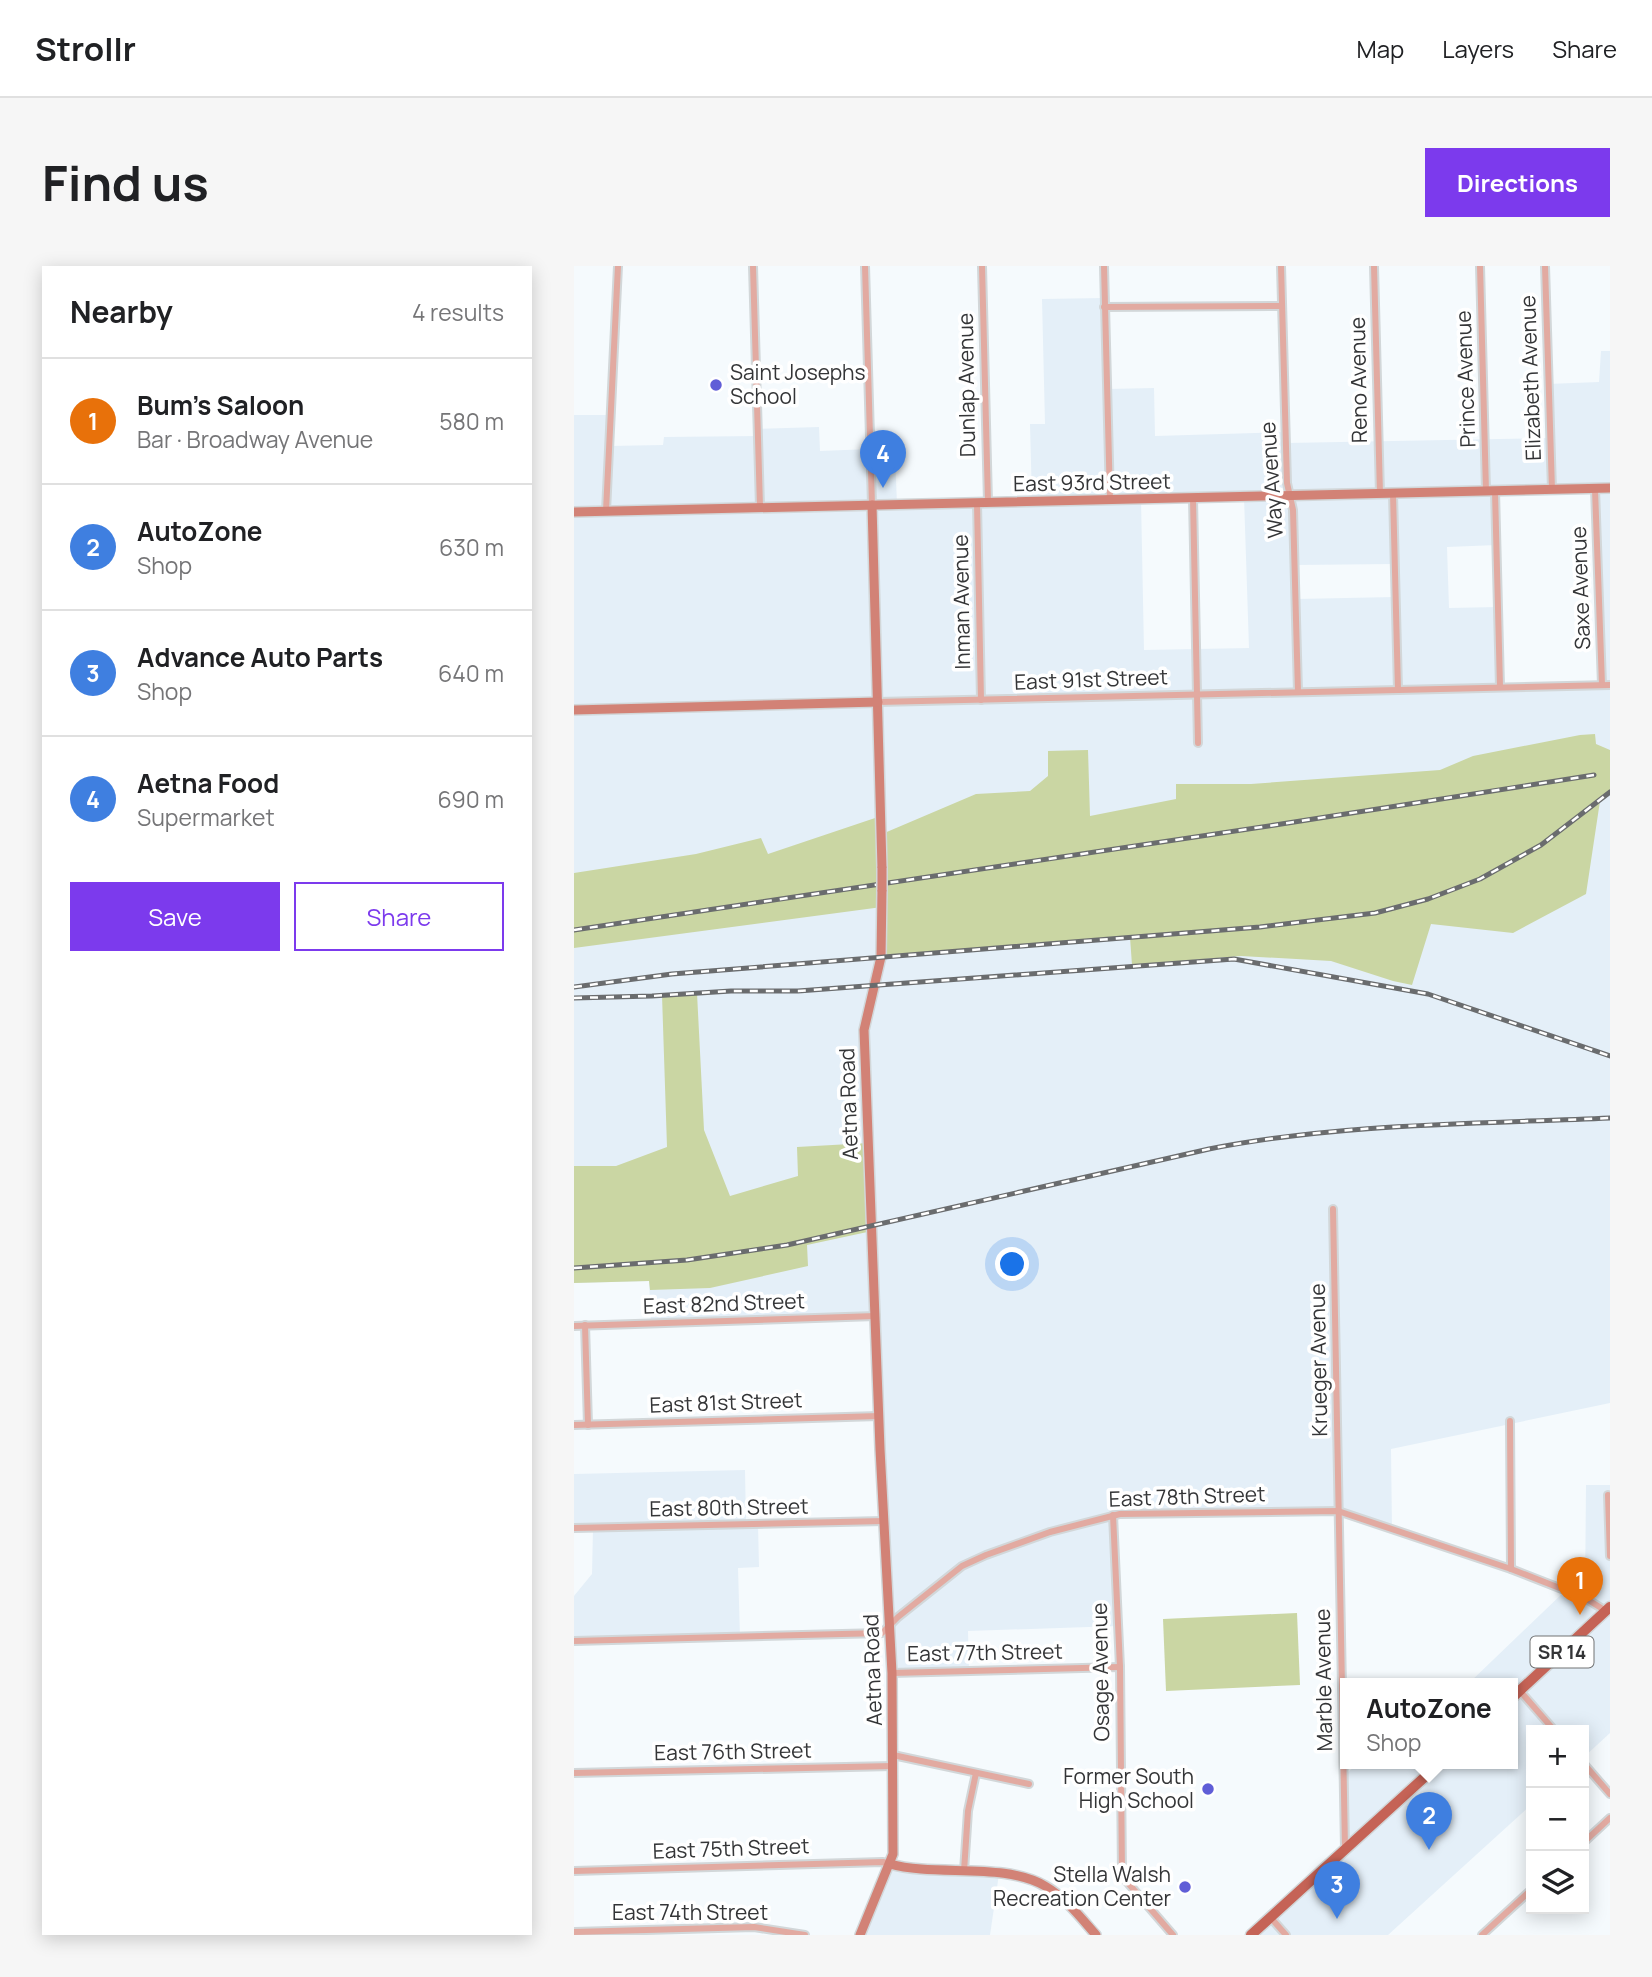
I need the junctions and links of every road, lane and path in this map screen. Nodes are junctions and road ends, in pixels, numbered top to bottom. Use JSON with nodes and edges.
{"nodes":[{"id":1,"x":618,"y":266,"type":"edge"},
{"id":2,"x":753,"y":266,"type":"edge"},
{"id":3,"x":866,"y":266,"type":"edge"},
{"id":4,"x":982,"y":266,"type":"edge"},
{"id":5,"x":1104,"y":266,"type":"edge"},
{"id":6,"x":1281,"y":266,"type":"edge"},
{"id":7,"x":1374,"y":266,"type":"edge"},
{"id":8,"x":1480,"y":266,"type":"edge"},
{"id":9,"x":1545,"y":266,"type":"edge"},
{"id":10,"x":1282,"y":306,"type":"junction"},
{"id":11,"x":1104,"y":307,"type":"junction"},
{"id":12,"x":1610,"y":488,"type":"edge"},
{"id":13,"x":1595,"y":489,"type":"junction"},
{"id":14,"x":1552,"y":490,"type":"junction"},
{"id":15,"x":1491,"y":491,"type":"junction"},
{"id":16,"x":1393,"y":493,"type":"junction"},
{"id":17,"x":1380,"y":494,"type":"junction"},
{"id":18,"x":1291,"y":496,"type":"junction"},
{"id":19,"x":1192,"y":498,"type":"junction"},
{"id":20,"x":1110,"y":500,"type":"junction"},
{"id":21,"x":988,"y":502,"type":"junction"},
{"id":22,"x":977,"y":503,"type":"junction"},
{"id":23,"x":872,"y":505,"type":"junction"},
{"id":24,"x":760,"y":508,"type":"junction"},
{"id":25,"x":606,"y":511,"type":"junction"},
{"id":26,"x":574,"y":512,"type":"edge"},
{"id":27,"x":1606,"y":685,"type":"edge"},
{"id":28,"x":1500,"y":687,"type":"junction"},
{"id":29,"x":1398,"y":690,"type":"junction"},
{"id":30,"x":1298,"y":692,"type":"junction"},
{"id":31,"x":1197,"y":694,"type":"junction"},
{"id":32,"x":981,"y":700,"type":"junction"},
{"id":33,"x":878,"y":702,"type":"junction"},
{"id":34,"x":574,"y":710,"type":"edge"},
{"id":35,"x":1198,"y":743,"type":"dead end"},
{"id":36,"x":1333,"y":1209,"type":"dead end"},
{"id":37,"x":876,"y":1317,"type":"junction"},
{"id":38,"x":585,"y":1325,"type":"junction"},
{"id":39,"x":574,"y":1326,"type":"edge"},
{"id":40,"x":879,"y":1416,"type":"junction"},
{"id":41,"x":1510,"y":1421,"type":"dead end"},
{"id":42,"x":574,"y":1425,"type":"edge"},
{"id":43,"x":588,"y":1425,"type":"junction"},
{"id":44,"x":1608,"y":1495,"type":"dead end"},
{"id":45,"x":1338,"y":1511,"type":"junction"},
{"id":46,"x":1113,"y":1515,"type":"junction"},
{"id":47,"x":884,"y":1521,"type":"junction"},
{"id":48,"x":574,"y":1528,"type":"edge"},
{"id":49,"x":1610,"y":1556,"type":"edge"},
{"id":50,"x":1511,"y":1569,"type":"junction"},
{"id":51,"x":1608,"y":1609,"type":"edge"},
{"id":52,"x":889,"y":1627,"type":"junction"},
{"id":53,"x":574,"y":1641,"type":"edge"},
{"id":54,"x":1120,"y":1667,"type":"junction"},
{"id":55,"x":892,"y":1673,"type":"junction"},
{"id":56,"x":1341,"y":1678,"type":"edge"},
{"id":57,"x":1518,"y":1692,"type":"edge"},
{"id":58,"x":1518,"y":1696,"type":"edge"},
{"id":59,"x":1549,"y":1725,"type":"edge"},
{"id":60,"x":892,"y":1755,"type":"junction"},
{"id":61,"x":893,"y":1766,"type":"junction"},
{"id":62,"x":1343,"y":1769,"type":"edge"},
{"id":63,"x":1433,"y":1769,"type":"edge"},
{"id":64,"x":1589,"y":1770,"type":"edge"},
{"id":65,"x":574,"y":1773,"type":"edge"},
{"id":66,"x":976,"y":1773,"type":"junction"},
{"id":67,"x":1029,"y":1784,"type":"dead end"},
{"id":68,"x":1610,"y":1794,"type":"edge"},
{"id":69,"x":1610,"y":1818,"type":"edge"},
{"id":70,"x":1589,"y":1837,"type":"edge"},
{"id":71,"x":1345,"y":1848,"type":"junction"},
{"id":72,"x":890,"y":1864,"type":"junction"},
{"id":73,"x":574,"y":1871,"type":"edge"},
{"id":74,"x":964,"y":1871,"type":"junction"},
{"id":75,"x":1526,"y":1895,"type":"edge"},
{"id":76,"x":1271,"y":1918,"type":"junction"},
{"id":77,"x":574,"y":1932,"type":"edge"},
{"id":78,"x":805,"y":1935,"type":"edge"},
{"id":79,"x":860,"y":1935,"type":"edge"},
{"id":80,"x":1096,"y":1935,"type":"edge"},
{"id":81,"x":1173,"y":1935,"type":"edge"},
{"id":82,"x":1251,"y":1935,"type":"edge"},
{"id":83,"x":1286,"y":1935,"type":"edge"},
{"id":84,"x":1482,"y":1935,"type":"edge"}],
"edges":[{"from":1,"to":25,"type":"street"},
{"from":2,"to":24,"type":"street"},
{"from":3,"to":23,"type":"street","name":"Aetna Road"},
{"from":4,"to":21,"type":"street","name":"Dunlap Avenue"},
{"from":5,"to":11,"type":"street"},
{"from":6,"to":10,"type":"street","name":"Way Avenue"},
{"from":7,"to":17,"type":"street","name":"Reno Avenue"},
{"from":8,"to":15,"type":"street","name":"Prince Avenue"},
{"from":9,"to":14,"type":"street","name":"Elizabeth Avenue"},
{"from":10,"to":11,"type":"street"},
{"from":10,"to":18,"type":"street","name":"Way Avenue"},
{"from":11,"to":20,"type":"street"},
{"from":12,"to":13,"type":"street","name":"East 93rd Street"},
{"from":13,"to":14,"type":"street","name":"East 93rd Street"},
{"from":13,"to":27,"type":"street","name":"Saxe Avenue"},
{"from":14,"to":15,"type":"street","name":"East 93rd Street"},
{"from":15,"to":16,"type":"street","name":"East 93rd Street"},
{"from":15,"to":28,"type":"street","name":"Prince Avenue"},
{"from":16,"to":17,"type":"street","name":"East 93rd Street"},
{"from":16,"to":29,"type":"street"},
{"from":17,"to":18,"type":"street","name":"East 93rd Street"},
{"from":18,"to":19,"type":"street","name":"East 93rd Street"},
{"from":18,"to":30,"type":"street","name":"Way Avenue"},
{"from":19,"to":20,"type":"street","name":"East 93rd Street"},
{"from":19,"to":31,"type":"street"},
{"from":20,"to":21,"type":"street","name":"East 93rd Street"},
{"from":21,"to":22,"type":"street","name":"East 93rd Street"},
{"from":22,"to":23,"type":"street","name":"East 93rd Street"},
{"from":22,"to":32,"type":"street","name":"Inman Avenue"},
{"from":23,"to":24,"type":"street","name":"East 93rd Street"},
{"from":23,"to":33,"type":"street","name":"Aetna Road"},
{"from":24,"to":25,"type":"street","name":"East 93rd Street"},
{"from":25,"to":26,"type":"street","name":"East 93rd Street"},
{"from":27,"to":28,"type":"street","name":"East 91st Street"},
{"from":28,"to":29,"type":"street","name":"East 91st Street"},
{"from":29,"to":30,"type":"street","name":"East 91st Street"},
{"from":30,"to":31,"type":"street","name":"East 91st Street"},
{"from":31,"to":32,"type":"street","name":"East 91st Street"},
{"from":31,"to":35,"type":"street"},
{"from":32,"to":33,"type":"street","name":"East 91st Street"},
{"from":33,"to":34,"type":"street","name":"East 91st Street"},
{"from":33,"to":37,"type":"street","name":"Aetna Road","bridge":true},
{"from":36,"to":45,"type":"street","name":"Krueger Avenue"},
{"from":37,"to":38,"type":"street","name":"East 82nd Street"},
{"from":37,"to":40,"type":"street","name":"Aetna Road"},
{"from":38,"to":39,"type":"street","name":"East 82nd Street"},
{"from":38,"to":43,"type":"street"},
{"from":40,"to":43,"type":"street","name":"East 81st Street"},
{"from":40,"to":47,"type":"street","name":"Aetna Road"},
{"from":41,"to":50,"type":"street"},
{"from":42,"to":43,"type":"street","name":"East 81st Street"},
{"from":44,"to":49,"type":"street"},
{"from":45,"to":46,"type":"street","name":"East 78th Street"},
{"from":45,"to":50,"type":"street","name":"East 78th Street"},
{"from":45,"to":56,"type":"street","name":"Marble Avenue"},
{"from":46,"to":52,"type":"street","name":"East 78th Street"},
{"from":46,"to":54,"type":"street","name":"Osage Avenue"},
{"from":47,"to":48,"type":"street","name":"East 80th Street"},
{"from":47,"to":52,"type":"street","name":"Aetna Road"},
{"from":50,"to":51,"type":"street","name":"East 78th Street"},
{"from":51,"to":57,"type":"main road","number":"SR 14"},
{"from":52,"to":53,"type":"street"},
{"from":52,"to":55,"type":"street","name":"Aetna Road"},
{"from":54,"to":55,"type":"street","name":"East 77th Street"},
{"from":54,"to":81,"type":"street","name":"Osage Avenue"},
{"from":55,"to":60,"type":"street","name":"Aetna Road"},
{"from":58,"to":59,"type":"street"},
{"from":60,"to":61,"type":"street","name":"Aetna Road"},
{"from":60,"to":66,"type":"street"},
{"from":61,"to":65,"type":"street","name":"East 76th Street"},
{"from":61,"to":72,"type":"street","name":"Aetna Road"},
{"from":62,"to":71,"type":"street","name":"Marble Avenue"},
{"from":63,"to":71,"type":"main road"},
{"from":64,"to":68,"type":"street"},
{"from":66,"to":67,"type":"street"},
{"from":66,"to":74,"type":"street"},
{"from":69,"to":70,"type":"street"},
{"from":71,"to":76,"type":"main road"},
{"from":72,"to":73,"type":"street","name":"East 75th Street"},
{"from":72,"to":74,"type":"street"},
{"from":72,"to":79,"type":"street","name":"Aetna Road"},
{"from":74,"to":80,"type":"street"},
{"from":75,"to":84,"type":"street"},
{"from":76,"to":82,"type":"main road"},
{"from":76,"to":83,"type":"street"},
{"from":77,"to":78,"type":"street","name":"East 74th Street"}]}
